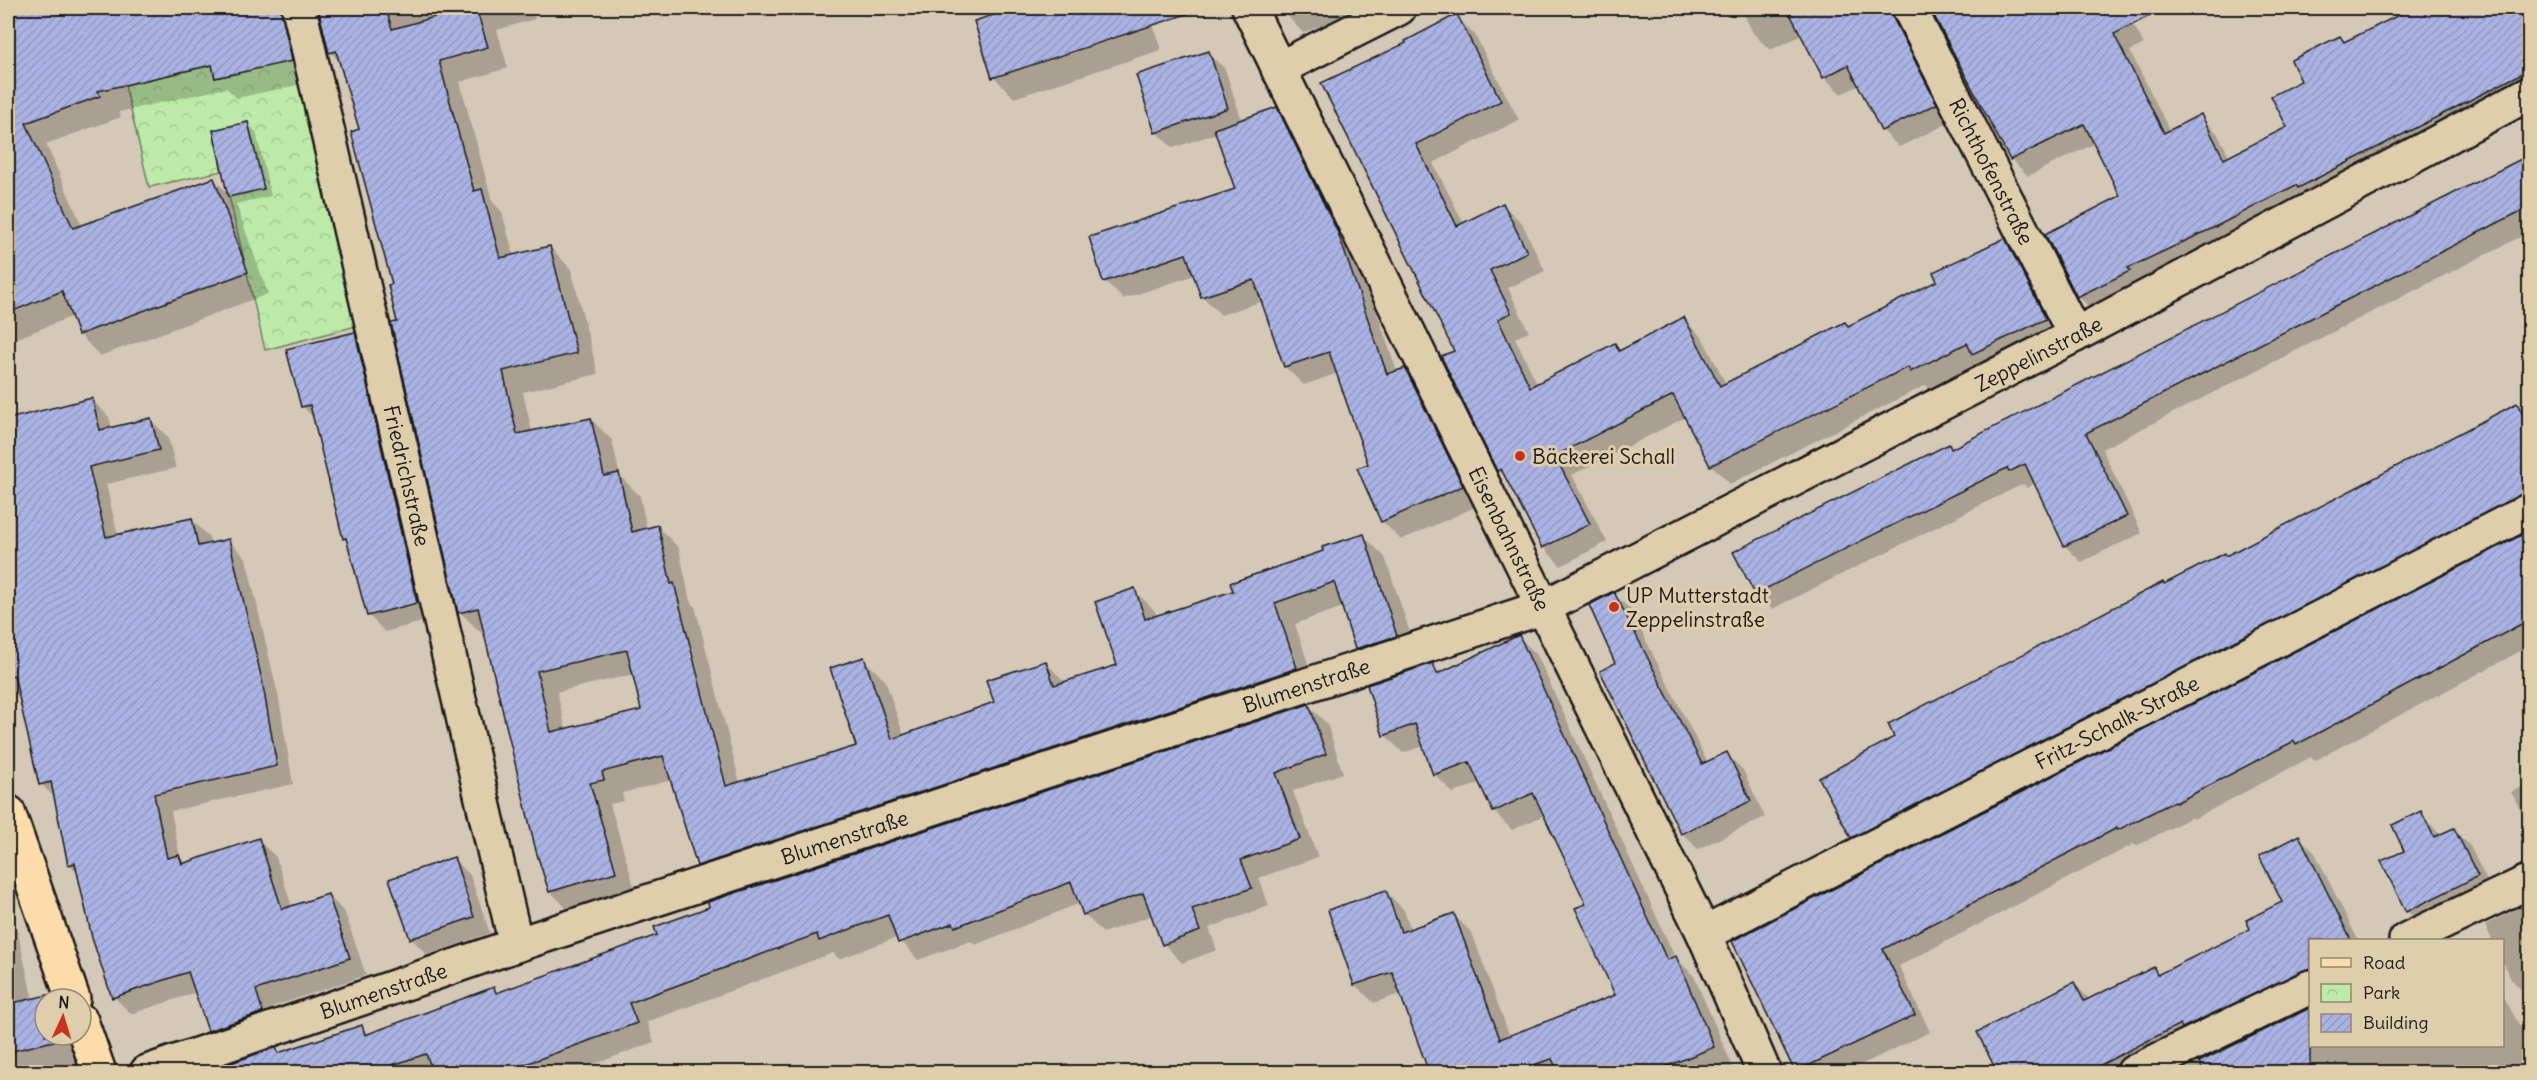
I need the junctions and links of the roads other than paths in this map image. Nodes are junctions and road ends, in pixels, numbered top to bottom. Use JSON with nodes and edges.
{"nodes":[{"id":1,"x":299,"y":8,"type":"edge"},
{"id":2,"x":1249,"y":8,"type":"edge"},
{"id":3,"x":1400,"y":8,"type":"edge"},
{"id":4,"x":1909,"y":8,"type":"edge"},
{"id":5,"x":1278,"y":69,"type":"junction"},
{"id":6,"x":2529,"y":93,"type":"edge"},
{"id":7,"x":2076,"y":334,"type":"junction"},
{"id":8,"x":2529,"y":510,"type":"edge"},
{"id":9,"x":1544,"y":607,"type":"junction"},
{"id":10,"x":8,"y":812,"type":"edge"},
{"id":11,"x":2529,"y":881,"type":"edge"},
{"id":12,"x":1704,"y":934,"type":"junction"},
{"id":13,"x":2408,"y":939,"type":"edge"},
{"id":14,"x":516,"y":945,"type":"junction"},
{"id":15,"x":69,"y":987,"type":"edge"},
{"id":16,"x":2309,"y":987,"type":"edge"},
{"id":17,"x":90,"y":1047,"type":"edge"},
{"id":18,"x":99,"y":1072,"type":"edge"},
{"id":19,"x":147,"y":1072,"type":"edge"},
{"id":20,"x":1764,"y":1072,"type":"edge"},
{"id":21,"x":2134,"y":1072,"type":"edge"}],
"edges":[{"from":1,"to":14,"type":"street","name":"Friedrichstraße"},
{"from":2,"to":5,"type":"street","name":"Eisenbahnstraße"},
{"from":3,"to":5,"type":"street"},
{"from":4,"to":7,"type":"street","name":"Richthofenstraße"},
{"from":5,"to":9,"type":"street","name":"Eisenbahnstraße"},
{"from":6,"to":7,"type":"street","name":"Zeppelinstraße"},
{"from":7,"to":9,"type":"street","name":"Zeppelinstraße"},
{"from":8,"to":12,"type":"street","name":"Fritz-Schalk-Straße"},
{"from":9,"to":12,"type":"street","name":"Eisenbahnstraße"},
{"from":9,"to":14,"type":"street","name":"Blumenstraße"},
{"from":10,"to":15,"type":"main road"},
{"from":11,"to":13,"type":"street"},
{"from":12,"to":20,"type":"street","name":"Eisenbahnstraße"},
{"from":14,"to":19,"type":"street","name":"Blumenstraße"},
{"from":16,"to":21,"type":"street"},
{"from":17,"to":18,"type":"main road"}]}
